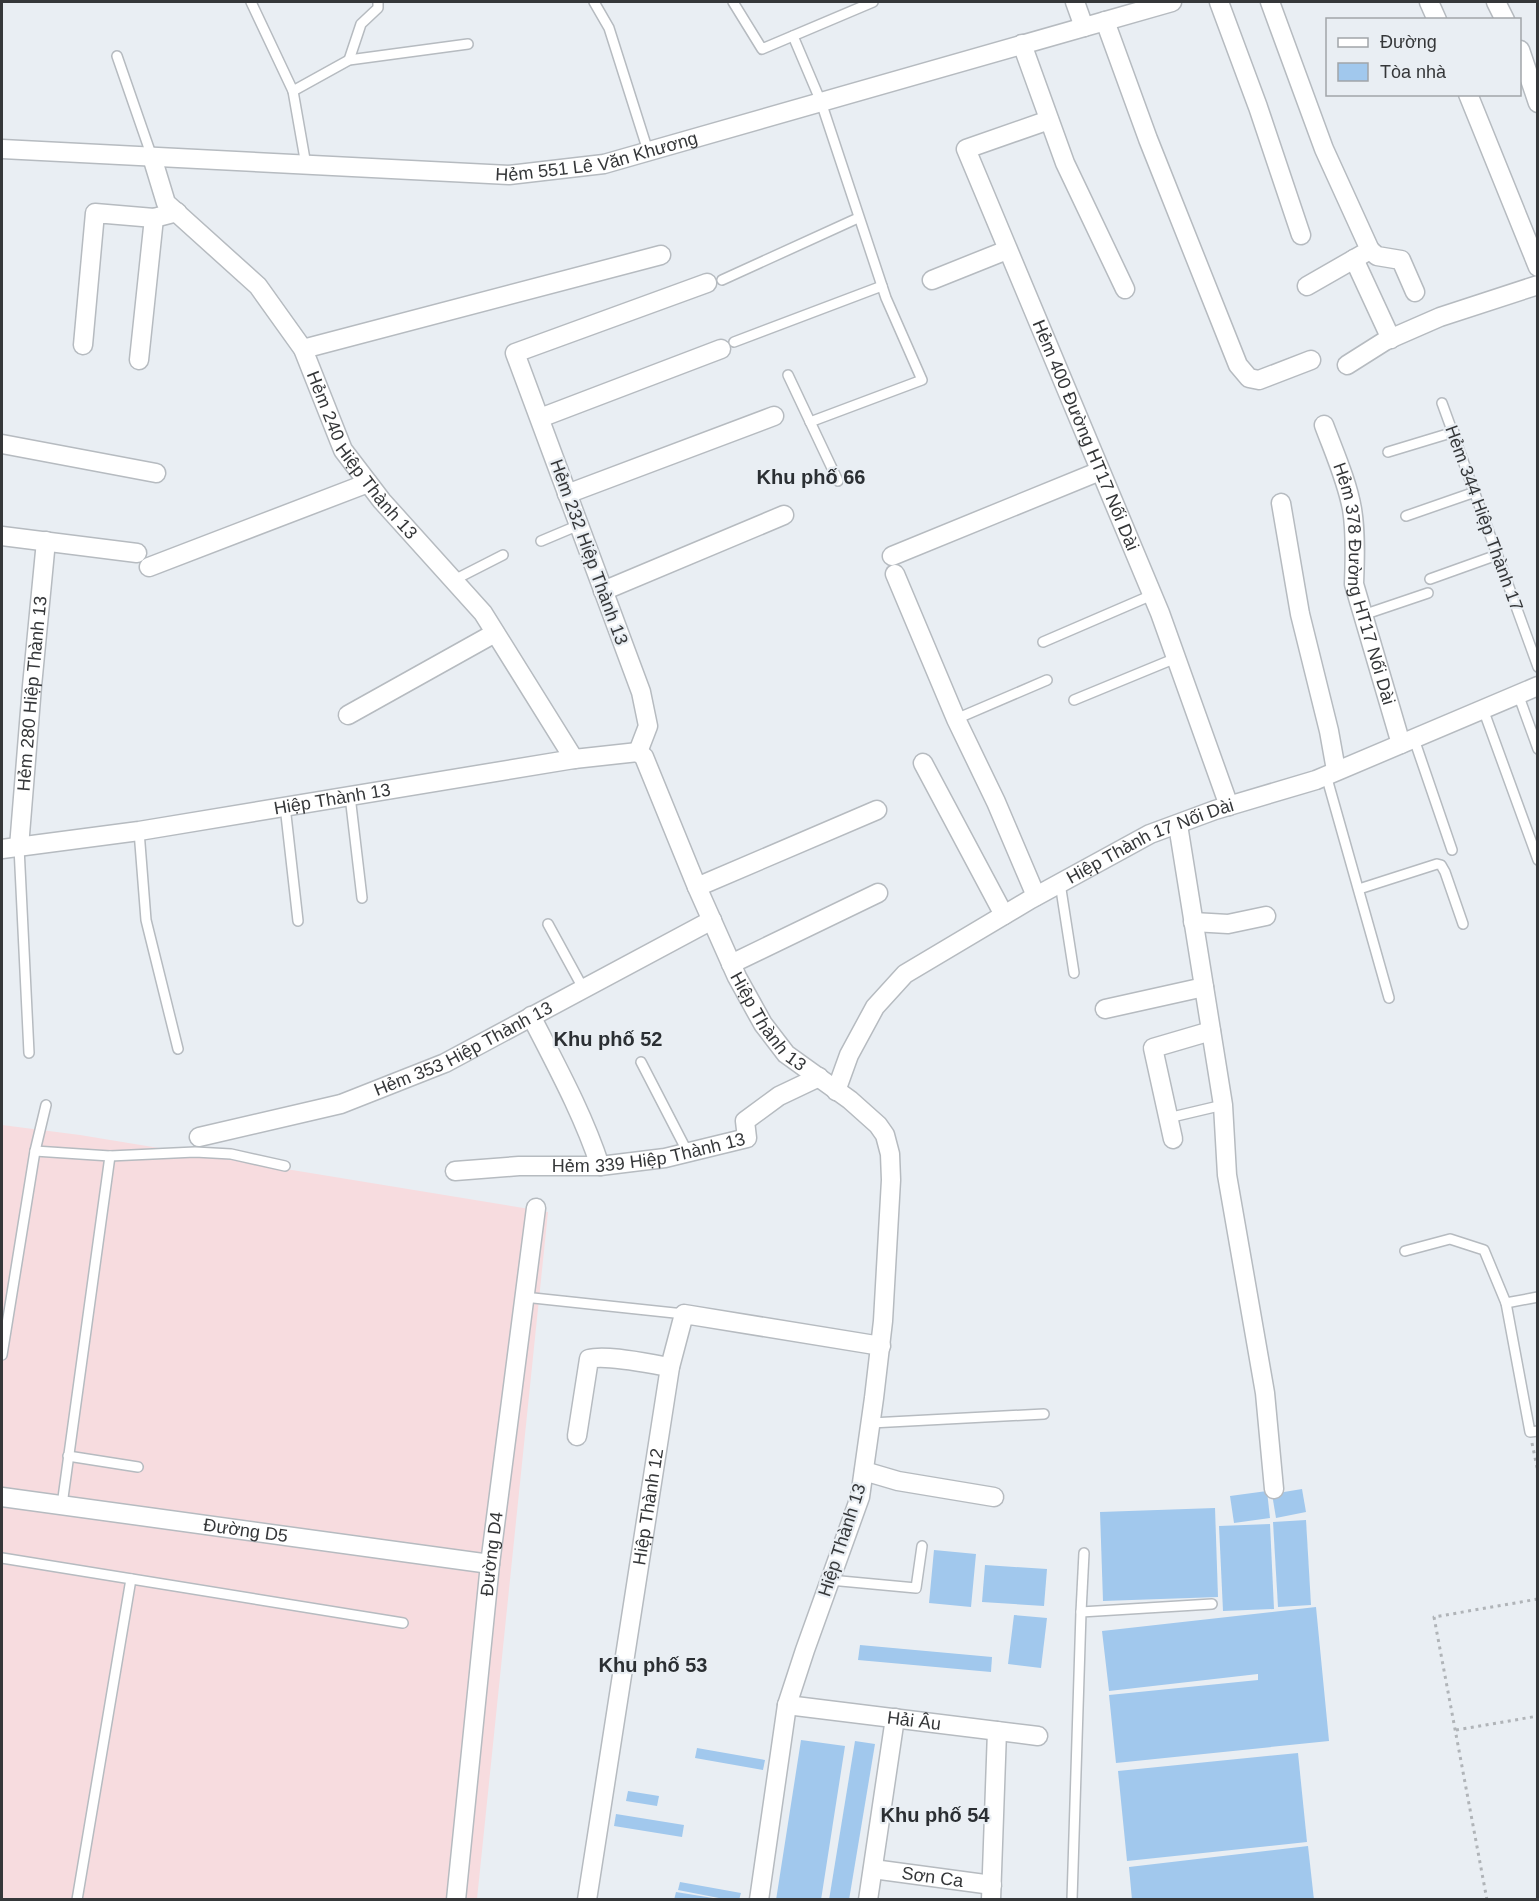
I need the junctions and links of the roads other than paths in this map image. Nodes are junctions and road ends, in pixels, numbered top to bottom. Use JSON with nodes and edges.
{"nodes":[{"id":1,"x":251,"y":2,"type":"edge"},
{"id":2,"x":378,"y":2,"type":"edge"},
{"id":3,"x":594,"y":2,"type":"edge"},
{"id":4,"x":733,"y":2,"type":"edge"},
{"id":5,"x":873,"y":2,"type":"edge"},
{"id":6,"x":1075,"y":2,"type":"edge"},
{"id":7,"x":1172,"y":2,"type":"edge"},
{"id":8,"x":1219,"y":2,"type":"edge"},
{"id":9,"x":1270,"y":2,"type":"edge"},
{"id":10,"x":1429,"y":2,"type":"edge"},
{"id":11,"x":1496,"y":2,"type":"edge"},
{"id":12,"x":1436,"y":18,"type":"edge"},
{"id":13,"x":1504,"y":18,"type":"edge"},
{"id":14,"x":1105,"y":21,"type":"junction"},
{"id":15,"x":1084,"y":27,"type":"junction"},
{"id":16,"x":793,"y":36,"type":"junction"},
{"id":17,"x":468,"y":44,"type":"dead end"},
{"id":18,"x":1022,"y":44,"type":"junction"},
{"id":19,"x":1521,"y":53,"type":"edge"},
{"id":20,"x":117,"y":56,"type":"dead end"},
{"id":21,"x":349,"y":60,"type":"junction"},
{"id":22,"x":293,"y":91,"type":"junction"},
{"id":23,"x":1469,"y":96,"type":"edge"},
{"id":24,"x":821,"y":102,"type":"junction"},
{"id":25,"x":1538,"y":103,"type":"edge"},
{"id":26,"x":1049,"y":120,"type":"junction"},
{"id":27,"x":2,"y":149,"type":"edge"},
{"id":28,"x":648,"y":151,"type":"junction"},
{"id":29,"x":152,"y":157,"type":"junction"},
{"id":30,"x":306,"y":165,"type":"junction"},
{"id":31,"x":177,"y":212,"type":"junction"},
{"id":32,"x":154,"y":218,"type":"junction"},
{"id":33,"x":858,"y":218,"type":"junction"},
{"id":34,"x":1300,"y":236,"type":"dead end"},
{"id":35,"x":1007,"y":250,"type":"junction"},
{"id":36,"x":1370,"y":250,"type":"junction"},
{"id":37,"x":661,"y":255,"type":"dead end"},
{"id":38,"x":1354,"y":259,"type":"junction"},
{"id":39,"x":1538,"y":267,"type":"edge"},
{"id":40,"x":932,"y":280,"type":"dead end"},
{"id":41,"x":714,"y":281,"type":"joint"},
{"id":42,"x":1538,"y":285,"type":"edge"},
{"id":43,"x":882,"y":286,"type":"junction"},
{"id":44,"x":1307,"y":286,"type":"dead end"},
{"id":45,"x":1125,"y":289,"type":"dead end"},
{"id":46,"x":1415,"y":292,"type":"dead end"},
{"id":47,"x":1391,"y":339,"type":"junction"},
{"id":48,"x":83,"y":345,"type":"dead end"},
{"id":49,"x":728,"y":345,"type":"joint"},
{"id":50,"x":303,"y":349,"type":"junction"},
{"id":51,"x":139,"y":360,"type":"dead end"},
{"id":52,"x":1311,"y":360,"type":"dead end"},
{"id":53,"x":1347,"y":365,"type":"dead end"},
{"id":54,"x":788,"y":375,"type":"dead end"},
{"id":55,"x":1442,"y":403,"type":"dead end"},
{"id":56,"x":774,"y":416,"type":"dead end"},
{"id":57,"x":540,"y":418,"type":"junction"},
{"id":58,"x":810,"y":422,"type":"junction"},
{"id":59,"x":1324,"y":425,"type":"dead end"},
{"id":60,"x":1454,"y":432,"type":"junction"},
{"id":61,"x":2,"y":444,"type":"edge"},
{"id":62,"x":1388,"y":452,"type":"dead end"},
{"id":63,"x":1100,"y":471,"type":"junction"},
{"id":64,"x":156,"y":473,"type":"dead end"},
{"id":65,"x":838,"y":481,"type":"dead end"},
{"id":66,"x":368,"y":483,"type":"junction"},
{"id":67,"x":1475,"y":492,"type":"junction"},
{"id":68,"x":567,"y":494,"type":"junction"},
{"id":69,"x":1281,"y":503,"type":"dead end"},
{"id":70,"x":784,"y":515,"type":"dead end"},
{"id":71,"x":1407,"y":516,"type":"dead end"},
{"id":72,"x":579,"y":525,"type":"junction"},
{"id":73,"x":2,"y":536,"type":"edge"},
{"id":74,"x":46,"y":541,"type":"junction"},
{"id":75,"x":541,"y":541,"type":"dead end"},
{"id":76,"x":503,"y":555,"type":"dead end"},
{"id":77,"x":1497,"y":555,"type":"junction"},
{"id":78,"x":1430,"y":579,"type":"dead end"},
{"id":79,"x":454,"y":580,"type":"junction"},
{"id":80,"x":603,"y":591,"type":"junction"},
{"id":81,"x":1428,"y":593,"type":"dead end"},
{"id":82,"x":1152,"y":596,"type":"junction"},
{"id":83,"x":1363,"y":615,"type":"junction"},
{"id":84,"x":495,"y":633,"type":"junction"},
{"id":85,"x":1043,"y":642,"type":"dead end"},
{"id":86,"x":1176,"y":658,"type":"junction"},
{"id":87,"x":1538,"y":667,"type":"edge"},
{"id":88,"x":1047,"y":680,"type":"dead end"},
{"id":89,"x":1538,"y":686,"type":"edge"},
{"id":90,"x":1518,"y":694,"type":"junction"},
{"id":91,"x":1074,"y":700,"type":"dead end"},
{"id":92,"x":1483,"y":710,"type":"junction"},
{"id":93,"x":348,"y":715,"type":"dead end"},
{"id":94,"x":956,"y":718,"type":"junction"},
{"id":95,"x":1407,"y":742,"type":"junction"},
{"id":96,"x":1538,"y":749,"type":"edge"},
{"id":97,"x":638,"y":752,"type":"junction"},
{"id":98,"x":574,"y":759,"type":"junction"},
{"id":99,"x":922,"y":763,"type":"dead end"},
{"id":100,"x":1331,"y":773,"type":"junction"},
{"id":101,"x":350,"y":796,"type":"junction"},
{"id":102,"x":285,"y":806,"type":"junction"},
{"id":103,"x":1229,"y":806,"type":"junction"},
{"id":104,"x":877,"y":810,"type":"dead end"},
{"id":105,"x":1178,"y":825,"type":"junction"},
{"id":106,"x":139,"y":831,"type":"junction"},
{"id":107,"x":10,"y":848,"type":"edge"},
{"id":108,"x":1452,"y":850,"type":"dead end"},
{"id":109,"x":1538,"y":860,"type":"edge"},
{"id":110,"x":1060,"y":883,"type":"junction"},
{"id":111,"x":697,"y":887,"type":"junction"},
{"id":112,"x":1359,"y":889,"type":"junction"},
{"id":113,"x":878,"y":893,"type":"dead end"},
{"id":114,"x":1036,"y":896,"type":"junction"},
{"id":115,"x":362,"y":898,"type":"dead end"},
{"id":116,"x":1004,"y":915,"type":"junction"},
{"id":117,"x":1266,"y":916,"type":"dead end"},
{"id":118,"x":712,"y":920,"type":"junction"},
{"id":119,"x":298,"y":921,"type":"dead end"},
{"id":120,"x":1193,"y":922,"type":"junction"},
{"id":121,"x":548,"y":924,"type":"dead end"},
{"id":122,"x":1463,"y":924,"type":"dead end"},
{"id":123,"x":731,"y":964,"type":"junction"},
{"id":124,"x":1074,"y":973,"type":"dead end"},
{"id":125,"x":1204,"y":987,"type":"junction"},
{"id":126,"x":583,"y":988,"type":"junction"},
{"id":127,"x":1389,"y":998,"type":"dead end"},
{"id":128,"x":1105,"y":1009,"type":"dead end"},
{"id":129,"x":531,"y":1016,"type":"junction"},
{"id":130,"x":1211,"y":1031,"type":"junction"},
{"id":131,"x":178,"y":1049,"type":"dead end"},
{"id":132,"x":29,"y":1053,"type":"dead end"},
{"id":133,"x":641,"y":1062,"type":"dead end"},
{"id":134,"x":819,"y":1077,"type":"junction"},
{"id":135,"x":836,"y":1091,"type":"junction"},
{"id":136,"x":46,"y":1105,"type":"dead end"},
{"id":137,"x":1223,"y":1105,"type":"junction"},
{"id":138,"x":1168,"y":1118,"type":"junction"},
{"id":139,"x":199,"y":1137,"type":"dead end"},
{"id":140,"x":1173,"y":1139,"type":"dead end"},
{"id":141,"x":35,"y":1151,"type":"junction"},
{"id":142,"x":688,"y":1153,"type":"junction"},
{"id":143,"x":110,"y":1156,"type":"junction"},
{"id":144,"x":285,"y":1166,"type":"dead end"},
{"id":145,"x":600,"y":1166,"type":"junction"},
{"id":146,"x":455,"y":1171,"type":"dead end"},
{"id":147,"x":536,"y":1209,"type":"dead end"},
{"id":148,"x":1405,"y":1251,"type":"dead end"},
{"id":149,"x":524,"y":1297,"type":"junction"},
{"id":150,"x":1538,"y":1297,"type":"edge"},
{"id":151,"x":1506,"y":1303,"type":"junction"},
{"id":152,"x":684,"y":1314,"type":"junction"},
{"id":153,"x":881,"y":1346,"type":"junction"},
{"id":154,"x":2,"y":1355,"type":"edge"},
{"id":155,"x":670,"y":1367,"type":"junction"},
{"id":156,"x":1044,"y":1414,"type":"dead end"},
{"id":157,"x":871,"y":1423,"type":"junction"},
{"id":158,"x":1534,"y":1432,"type":"edge"},
{"id":159,"x":577,"y":1436,"type":"dead end"},
{"id":160,"x":68,"y":1456,"type":"junction"},
{"id":161,"x":138,"y":1467,"type":"dead end"},
{"id":162,"x":864,"y":1471,"type":"junction"},
{"id":163,"x":1274,"y":1489,"type":"dead end"},
{"id":164,"x":2,"y":1497,"type":"edge"},
{"id":165,"x":994,"y":1497,"type":"dead end"},
{"id":166,"x":63,"y":1505,"type":"junction"},
{"id":167,"x":922,"y":1546,"type":"dead end"},
{"id":168,"x":1084,"y":1553,"type":"dead end"},
{"id":169,"x":2,"y":1558,"type":"edge"},
{"id":170,"x":490,"y":1564,"type":"junction"},
{"id":171,"x":130,"y":1579,"type":"junction"},
{"id":172,"x":830,"y":1580,"type":"junction"},
{"id":173,"x":1212,"y":1604,"type":"dead end"},
{"id":174,"x":1081,"y":1612,"type":"junction"},
{"id":175,"x":403,"y":1623,"type":"dead end"},
{"id":176,"x":788,"y":1705,"type":"junction"},
{"id":177,"x":895,"y":1718,"type":"junction"},
{"id":178,"x":997,"y":1731,"type":"junction"},
{"id":179,"x":1038,"y":1736,"type":"dead end"},
{"id":180,"x":873,"y":1869,"type":"junction"},
{"id":181,"x":991,"y":1892,"type":"edge"},
{"id":182,"x":77,"y":1899,"type":"edge"},
{"id":183,"x":456,"y":1899,"type":"edge"},
{"id":184,"x":586,"y":1899,"type":"edge"},
{"id":185,"x":759,"y":1899,"type":"edge"},
{"id":186,"x":868,"y":1899,"type":"edge"},
{"id":187,"x":1072,"y":1899,"type":"edge"}],
"edges":[{"from":1,"to":22,"type":"lane"},
{"from":2,"to":21,"type":"lane"},
{"from":3,"to":28,"type":"lane"},
{"from":4,"to":16,"type":"lane"},
{"from":5,"to":16,"type":"lane"},
{"from":6,"to":15,"type":"street"},
{"from":7,"to":14,"type":"street","name":"Hẻm 551 Lê Văn Khương"},
{"from":8,"to":34,"type":"street"},
{"from":9,"to":36,"type":"street"},
{"from":10,"to":12,"type":"street"},
{"from":11,"to":13,"type":"street"},
{"from":14,"to":15,"type":"street","name":"Hẻm 551 Lê Văn Khương"},
{"from":14,"to":52,"type":"street"},
{"from":15,"to":18,"type":"street","name":"Hẻm 551 Lê Văn Khương"},
{"from":16,"to":24,"type":"lane"},
{"from":17,"to":21,"type":"lane"},
{"from":18,"to":24,"type":"street","name":"Hẻm 551 Lê Văn Khương"},
{"from":18,"to":26,"type":"street"},
{"from":19,"to":25,"type":"street"},
{"from":20,"to":29,"type":"lane"},
{"from":21,"to":22,"type":"lane"},
{"from":22,"to":30,"type":"lane"},
{"from":23,"to":39,"type":"street"},
{"from":24,"to":28,"type":"street","name":"Hẻm 551 Lê Văn Khương"},
{"from":24,"to":33,"type":"lane"},
{"from":26,"to":35,"type":"street","name":"Hẻm 400 Đường HT17 Nối Dài"},
{"from":26,"to":45,"type":"street"},
{"from":27,"to":29,"type":"street","name":"Hẻm 551 Lê Văn Khương"},
{"from":28,"to":30,"type":"street","name":"Hẻm 551 Lê Văn Khương"},
{"from":29,"to":30,"type":"street","name":"Hẻm 551 Lê Văn Khương"},
{"from":29,"to":31,"type":"street","name":"Hẻm 240 Hiệp Thành 13"},
{"from":31,"to":32,"type":"street"},
{"from":31,"to":50,"type":"street","name":"Hẻm 240 Hiệp Thành 13"},
{"from":32,"to":48,"type":"street"},
{"from":32,"to":51,"type":"street"},
{"from":33,"to":41,"type":"lane"},
{"from":33,"to":43,"type":"lane"},
{"from":35,"to":40,"type":"street"},
{"from":35,"to":63,"type":"street","name":"Hẻm 400 Đường HT17 Nối Dài"},
{"from":36,"to":38,"type":"street"},
{"from":36,"to":46,"type":"street"},
{"from":37,"to":50,"type":"street"},
{"from":38,"to":44,"type":"street"},
{"from":38,"to":47,"type":"street"},
{"from":41,"to":57,"type":"street","name":"Hẻm 232 Hiệp Thành 13"},
{"from":42,"to":47,"type":"street"},
{"from":43,"to":49,"type":"lane"},
{"from":43,"to":58,"type":"lane"},
{"from":47,"to":53,"type":"street"},
{"from":49,"to":57,"type":"street"},
{"from":50,"to":66,"type":"street","name":"Hẻm 240 Hiệp Thành 13"},
{"from":54,"to":58,"type":"lane"},
{"from":55,"to":60,"type":"lane","name":"Hẻm 344 Hiệp Thành 17"},
{"from":56,"to":68,"type":"street"},
{"from":57,"to":68,"type":"street","name":"Hẻm 232 Hiệp Thành 13"},
{"from":58,"to":65,"type":"lane"},
{"from":59,"to":83,"type":"street","name":"Hẻm 378 Đường HT17 Nối Dài"},
{"from":60,"to":62,"type":"lane"},
{"from":60,"to":67,"type":"lane","name":"Hẻm 344 Hiệp Thành 17"},
{"from":61,"to":64,"type":"street"},
{"from":63,"to":82,"type":"street","name":"Hẻm 400 Đường HT17 Nối Dài"},
{"from":63,"to":94,"type":"street"},
{"from":66,"to":74,"type":"street"},
{"from":66,"to":79,"type":"street","name":"Hẻm 240 Hiệp Thành 13"},
{"from":67,"to":71,"type":"lane"},
{"from":67,"to":77,"type":"lane","name":"Hẻm 344 Hiệp Thành 17"},
{"from":68,"to":72,"type":"street","name":"Hẻm 232 Hiệp Thành 13"},
{"from":69,"to":100,"type":"street"},
{"from":70,"to":80,"type":"street"},
{"from":72,"to":75,"type":"lane"},
{"from":72,"to":80,"type":"street","name":"Hẻm 232 Hiệp Thành 13"},
{"from":73,"to":74,"type":"street"},
{"from":74,"to":107,"type":"street","name":"Hẻm 280 Hiệp Thành 13"},
{"from":76,"to":79,"type":"lane"},
{"from":77,"to":78,"type":"lane"},
{"from":77,"to":87,"type":"lane","name":"Hẻm 344 Hiệp Thành 17"},
{"from":79,"to":84,"type":"street","name":"Hẻm 240 Hiệp Thành 13"},
{"from":80,"to":97,"type":"street","name":"Hẻm 232 Hiệp Thành 13"},
{"from":81,"to":83,"type":"lane"},
{"from":82,"to":85,"type":"lane"},
{"from":82,"to":86,"type":"street","name":"Hẻm 400 Đường HT17 Nối Dài"},
{"from":83,"to":95,"type":"street","name":"Hẻm 378 Đường HT17 Nối Dài"},
{"from":84,"to":93,"type":"street"},
{"from":84,"to":98,"type":"street","name":"Hẻm 240 Hiệp Thành 13"},
{"from":86,"to":91,"type":"lane"},
{"from":86,"to":103,"type":"street","name":"Hẻm 400 Đường HT17 Nối Dài"},
{"from":88,"to":94,"type":"lane"},
{"from":89,"to":90,"type":"street","name":"Hiệp Thành 17 Nối Dài"},
{"from":90,"to":92,"type":"street","name":"Hiệp Thành 17 Nối Dài"},
{"from":90,"to":96,"type":"lane"},
{"from":92,"to":95,"type":"street","name":"Hiệp Thành 17 Nối Dài"},
{"from":92,"to":109,"type":"lane"},
{"from":94,"to":114,"type":"street"},
{"from":95,"to":100,"type":"street","name":"Hiệp Thành 17 Nối Dài"},
{"from":95,"to":108,"type":"lane"},
{"from":97,"to":98,"type":"street","name":"Hiệp Thành 13"},
{"from":97,"to":111,"type":"street","name":"Hiệp Thành 13"},
{"from":98,"to":101,"type":"street","name":"Hiệp Thành 13"},
{"from":99,"to":116,"type":"street"},
{"from":100,"to":103,"type":"street","name":"Hiệp Thành 17 Nối Dài"},
{"from":100,"to":112,"type":"lane"},
{"from":101,"to":102,"type":"street","name":"Hiệp Thành 13"},
{"from":101,"to":115,"type":"lane"},
{"from":102,"to":106,"type":"street","name":"Hiệp Thành 13"},
{"from":102,"to":119,"type":"lane"},
{"from":103,"to":105,"type":"street","name":"Hiệp Thành 17 Nối Dài"},
{"from":104,"to":111,"type":"street"},
{"from":105,"to":110,"type":"street","name":"Hiệp Thành 17 Nối Dài"},
{"from":105,"to":120,"type":"street"},
{"from":106,"to":107,"type":"street","name":"Hiệp Thành 13"},
{"from":106,"to":131,"type":"lane"},
{"from":107,"to":132,"type":"lane"},
{"from":110,"to":114,"type":"street","name":"Hiệp Thành 17 Nối Dài"},
{"from":110,"to":124,"type":"lane"},
{"from":111,"to":118,"type":"street","name":"Hiệp Thành 13"},
{"from":112,"to":122,"type":"lane"},
{"from":112,"to":127,"type":"lane"},
{"from":113,"to":123,"type":"street"},
{"from":114,"to":116,"type":"street","name":"Hiệp Thành 17 Nối Dài"},
{"from":116,"to":135,"type":"street","name":"Hiệp Thành 17 Nối Dài"},
{"from":117,"to":120,"type":"street"},
{"from":118,"to":123,"type":"street","name":"Hiệp Thành 13"},
{"from":118,"to":126,"type":"street","name":"Hẻm 353 Hiệp Thành 13"},
{"from":120,"to":125,"type":"street"},
{"from":121,"to":126,"type":"lane"},
{"from":123,"to":134,"type":"street","name":"Hiệp Thành 13"},
{"from":125,"to":128,"type":"street"},
{"from":125,"to":130,"type":"street"},
{"from":126,"to":129,"type":"street","name":"Hẻm 353 Hiệp Thành 13"},
{"from":129,"to":139,"type":"street","name":"Hẻm 353 Hiệp Thành 13"},
{"from":129,"to":145,"type":"street"},
{"from":130,"to":137,"type":"street"},
{"from":130,"to":138,"type":"street"},
{"from":133,"to":142,"type":"lane"},
{"from":134,"to":135,"type":"street","name":"Hiệp Thành 13"},
{"from":134,"to":142,"type":"street","name":"Hẻm 339 Hiệp Thành 13"},
{"from":135,"to":153,"type":"street","name":"Hiệp Thành 13"},
{"from":136,"to":141,"type":"lane"},
{"from":137,"to":138,"type":"lane"},
{"from":137,"to":163,"type":"street"},
{"from":138,"to":140,"type":"street"},
{"from":141,"to":143,"type":"lane"},
{"from":141,"to":154,"type":"lane"},
{"from":142,"to":145,"type":"street","name":"Hẻm 339 Hiệp Thành 13"},
{"from":143,"to":144,"type":"lane"},
{"from":143,"to":160,"type":"lane"},
{"from":145,"to":146,"type":"street","name":"Hẻm 339 Hiệp Thành 13"},
{"from":147,"to":149,"type":"street","name":"Đường D4"},
{"from":148,"to":151,"type":"lane"},
{"from":149,"to":152,"type":"lane"},
{"from":149,"to":170,"type":"street","name":"Đường D4"},
{"from":150,"to":151,"type":"lane"},
{"from":151,"to":158,"type":"lane"},
{"from":152,"to":153,"type":"street"},
{"from":152,"to":155,"type":"street","name":"Hiệp Thành 12"},
{"from":153,"to":157,"type":"street","name":"Hiệp Thành 13"},
{"from":155,"to":159,"type":"street"},
{"from":155,"to":184,"type":"street","name":"Hiệp Thành 12"},
{"from":156,"to":157,"type":"lane"},
{"from":157,"to":162,"type":"street","name":"Hiệp Thành 13"},
{"from":160,"to":161,"type":"lane"},
{"from":160,"to":166,"type":"lane"},
{"from":162,"to":165,"type":"street"},
{"from":162,"to":172,"type":"street","name":"Hiệp Thành 13"},
{"from":164,"to":166,"type":"street","name":"Đường D5"},
{"from":166,"to":170,"type":"street","name":"Đường D5"},
{"from":167,"to":172,"type":"lane"},
{"from":168,"to":174,"type":"lane"},
{"from":169,"to":171,"type":"lane"},
{"from":170,"to":183,"type":"street","name":"Đường D4"},
{"from":171,"to":175,"type":"lane"},
{"from":171,"to":182,"type":"lane"},
{"from":172,"to":176,"type":"street","name":"Hiệp Thành 13"},
{"from":173,"to":174,"type":"lane"},
{"from":174,"to":187,"type":"lane"},
{"from":176,"to":177,"type":"street","name":"Hải Âu"},
{"from":176,"to":185,"type":"street","name":"Hiệp Thành 13"},
{"from":177,"to":178,"type":"street","name":"Hải Âu"},
{"from":177,"to":180,"type":"street"},
{"from":178,"to":179,"type":"street","name":"Hải Âu"},
{"from":178,"to":181,"type":"street"},
{"from":180,"to":181,"type":"street","name":"Sơn Ca"},
{"from":180,"to":186,"type":"street"}]}
